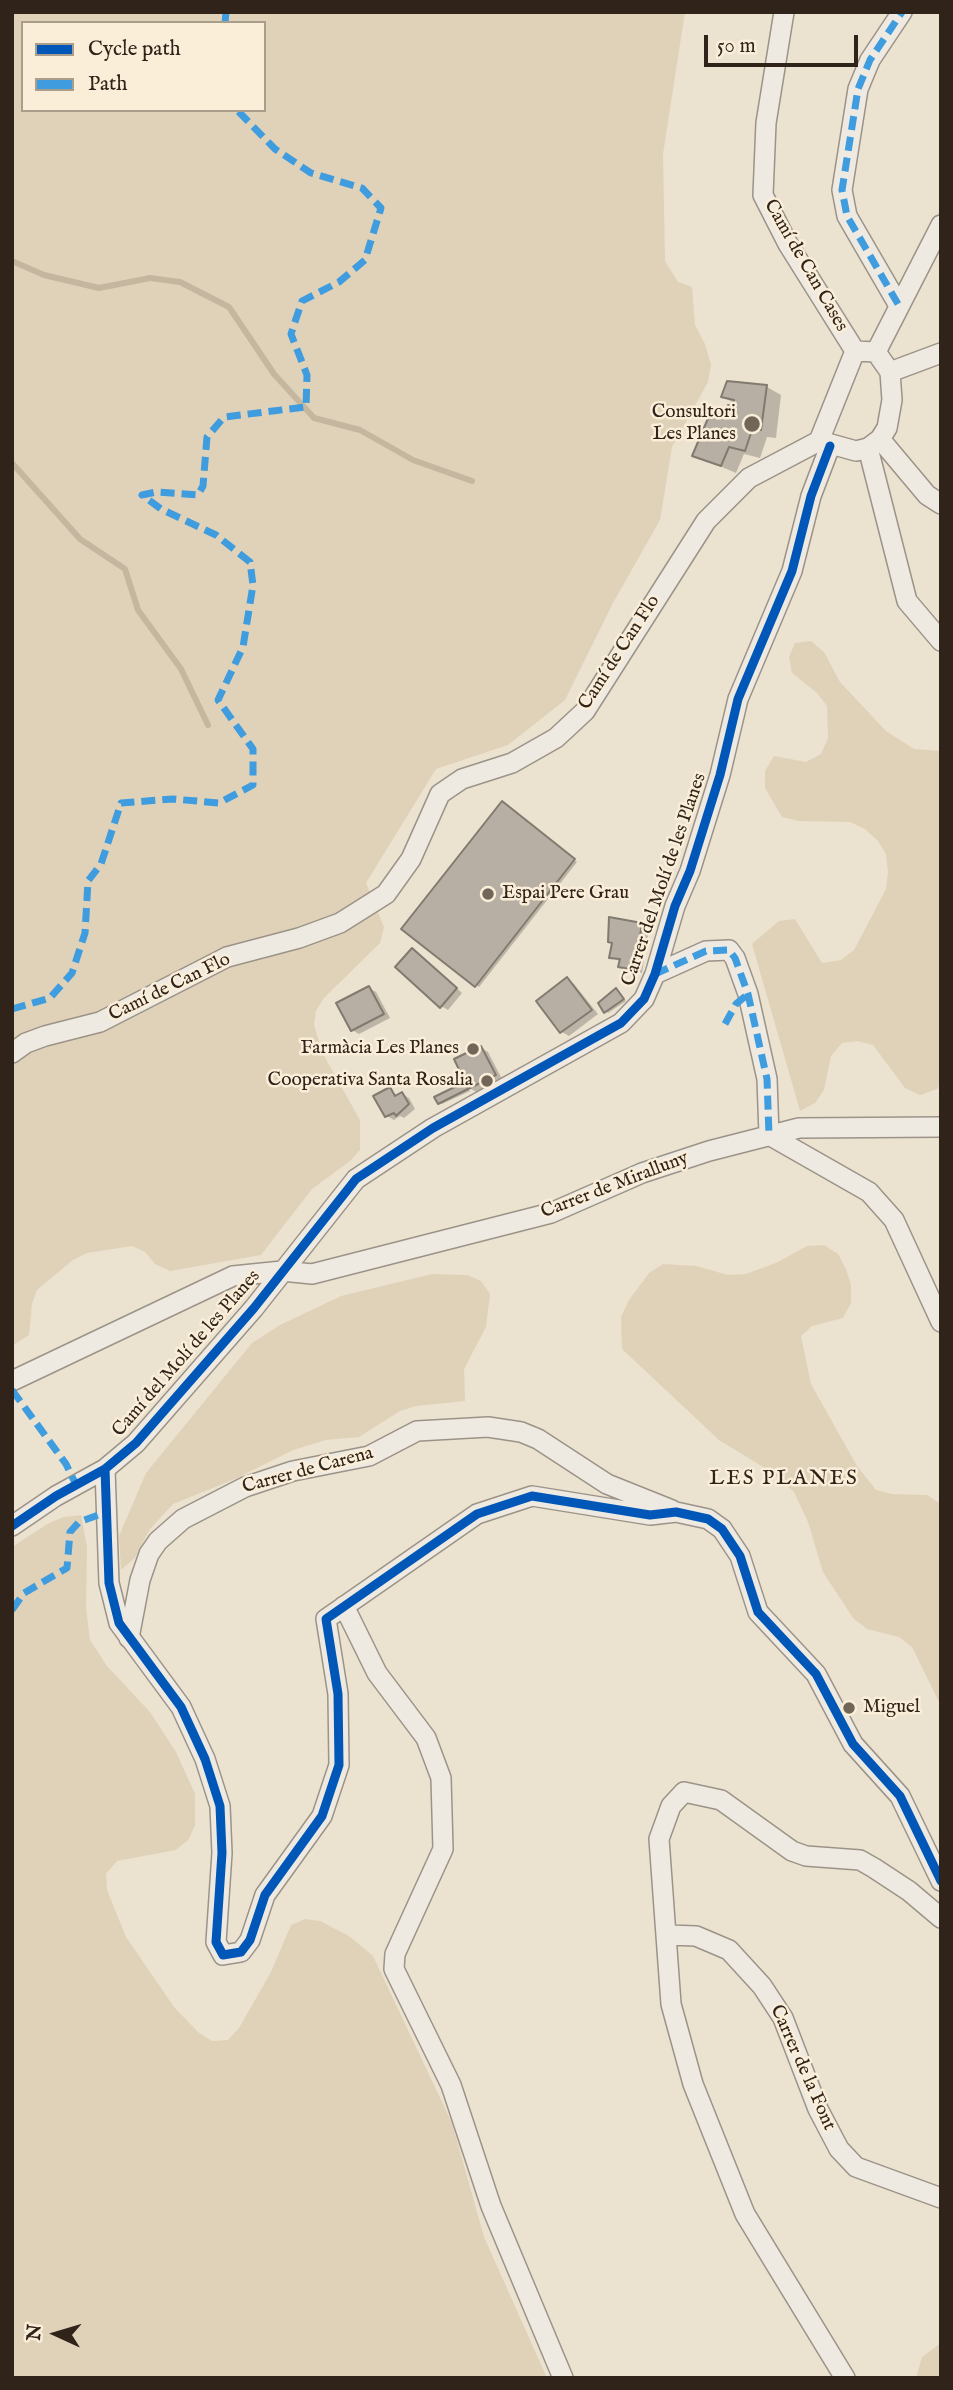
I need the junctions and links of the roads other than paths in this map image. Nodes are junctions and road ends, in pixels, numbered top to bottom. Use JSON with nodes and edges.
{"nodes":[{"id":1,"x":784,"y":12,"type":"edge"},
{"id":2,"x":902,"y":12,"type":"edge"},
{"id":3,"x":941,"y":225,"type":"edge"},
{"id":4,"x":898,"y":304,"type":"junction"},
{"id":5,"x":855,"y":351,"type":"junction"},
{"id":6,"x":876,"y":352,"type":"junction"},
{"id":7,"x":941,"y":353,"type":"edge"},
{"id":8,"x":890,"y":372,"type":"junction"},
{"id":9,"x":824,"y":443,"type":"junction"},
{"id":10,"x":874,"y":444,"type":"junction"},
{"id":11,"x":941,"y":504,"type":"edge"},
{"id":12,"x":941,"y":641,"type":"edge"},
{"id":13,"x":655,"y":974,"type":"junction"},
{"id":14,"x":12,"y":1053,"type":"edge"},
{"id":15,"x":941,"y":1128,"type":"edge"},
{"id":16,"x":769,"y":1135,"type":"junction"},
{"id":17,"x":288,"y":1272,"type":"junction"},
{"id":18,"x":941,"y":1322,"type":"edge"},
{"id":19,"x":12,"y":1381,"type":"edge"},
{"id":20,"x":105,"y":1469,"type":"junction"},
{"id":21,"x":676,"y":1512,"type":"junction"},
{"id":22,"x":12,"y":1526,"type":"edge"},
{"id":23,"x":344,"y":1606,"type":"junction"},
{"id":24,"x":129,"y":1637,"type":"junction"},
{"id":25,"x":941,"y":1881,"type":"edge"},
{"id":26,"x":941,"y":1918,"type":"edge"},
{"id":27,"x":668,"y":1935,"type":"junction"},
{"id":28,"x":941,"y":2198,"type":"edge"},
{"id":29,"x":563,"y":2378,"type":"edge"},
{"id":30,"x":845,"y":2378,"type":"edge"}],
"edges":[{"from":1,"to":5,"type":"street","name":"Camí de Can Cases"},
{"from":2,"to":4,"type":"street"},
{"from":3,"to":4,"type":"street"},
{"from":4,"to":6,"type":"street"},
{"from":5,"to":6,"type":"street"},
{"from":5,"to":9,"type":"street","name":"Carrer del Molí de les Planes"},
{"from":6,"to":8,"type":"street"},
{"from":7,"to":8,"type":"street"},
{"from":8,"to":10,"type":"street"},
{"from":9,"to":10,"type":"street"},
{"from":9,"to":13,"type":"street","name":"Carrer del Molí de les Planes"},
{"from":9,"to":14,"type":"street","name":"Camí de Can Flo"},
{"from":10,"to":11,"type":"street"},
{"from":10,"to":12,"type":"street"},
{"from":13,"to":16,"type":"street"},
{"from":13,"to":17,"type":"street","name":"Carrer del Molí de les Planes"},
{"from":15,"to":16,"type":"street","name":"Carrer de Miralluny"},
{"from":16,"to":17,"type":"street","name":"Carrer de Miralluny"},
{"from":16,"to":18,"type":"street"},
{"from":17,"to":19,"type":"street","name":"Carrer de Miralluny"},
{"from":17,"to":20,"type":"street","name":"Camí del Molí de les Planes"},
{"from":20,"to":22,"type":"street","name":"Camí del Molí de les Planes"},
{"from":20,"to":24,"type":"street"},
{"from":21,"to":23,"type":"street"},
{"from":21,"to":24,"type":"street","name":"Carrer de Carena"},
{"from":21,"to":25,"type":"street"},
{"from":23,"to":24,"type":"street"},
{"from":23,"to":29,"type":"street"},
{"from":26,"to":27,"type":"street"},
{"from":27,"to":28,"type":"street","name":"Carrer de la Font"},
{"from":27,"to":30,"type":"street"}]}
